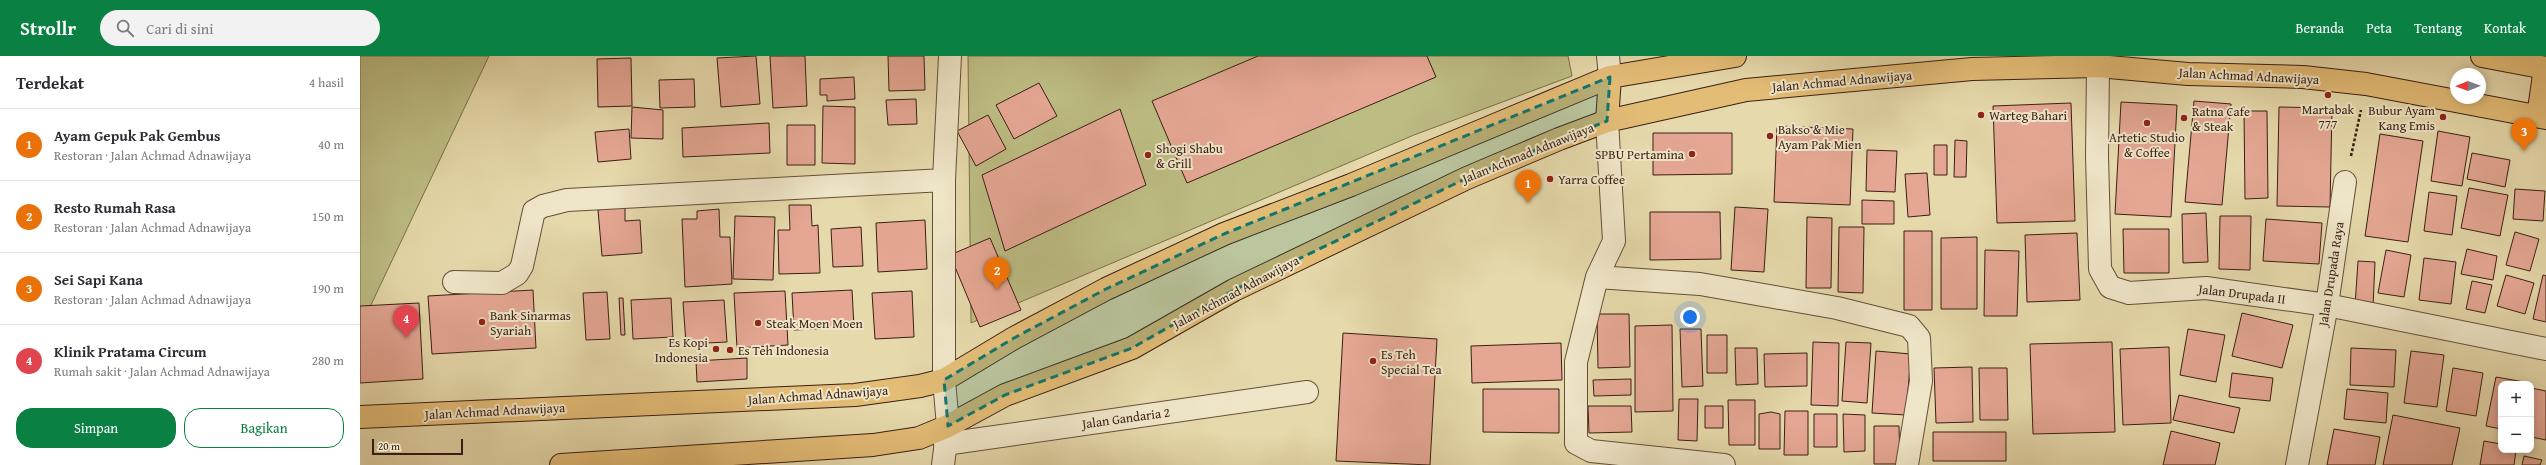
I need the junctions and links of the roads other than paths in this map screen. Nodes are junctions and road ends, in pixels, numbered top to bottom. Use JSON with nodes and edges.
{"nodes":[{"id":1,"x":950,"y":56,"type":"edge"},
{"id":2,"x":1735,"y":56,"type":"edge"},
{"id":3,"x":2482,"y":56,"type":"edge"},
{"id":4,"x":2098,"y":66,"type":"junction"},
{"id":5,"x":1609,"y":67,"type":"edge"},
{"id":6,"x":2546,"y":68,"type":"edge"},
{"id":7,"x":2542,"y":117,"type":"edge"},
{"id":8,"x":1607,"y":121,"type":"junction"},
{"id":9,"x":944,"y":180,"type":"junction"},
{"id":10,"x":2345,"y":182,"type":"road end"},
{"id":11,"x":1597,"y":277,"type":"junction"},
{"id":12,"x":454,"y":282,"type":"dead end"},
{"id":13,"x":2327,"y":305,"type":"junction"},
{"id":14,"x":2546,"y":349,"type":"edge"},
{"id":15,"x":944,"y":380,"type":"junction"},
{"id":16,"x":1307,"y":392,"type":"dead end"},
{"id":17,"x":360,"y":417,"type":"edge"},
{"id":18,"x":945,"y":445,"type":"edge"},
{"id":19,"x":1909,"y":456,"type":"edge"},
{"id":20,"x":561,"y":465,"type":"edge"},
{"id":21,"x":1724,"y":465,"type":"edge"},
{"id":22,"x":2297,"y":465,"type":"edge"}],
"edges":[{"from":1,"to":9,"type":"street"},
{"from":2,"to":5,"type":"main road","name":"Jalan Achmad Adnawijaya"},
{"from":3,"to":6,"type":"main road"},
{"from":4,"to":7,"type":"main road","name":"Jalan Achmad Adnawijaya"},
{"from":4,"to":8,"type":"main road","name":"Jalan Achmad Adnawijaya"},
{"from":4,"to":13,"type":"street","name":"Jalan Drupada II"},
{"from":5,"to":8,"type":"main road"},
{"from":5,"to":15,"type":"main road","name":"Jalan Achmad Adnawijaya"},
{"from":6,"to":7,"type":"main road"},
{"from":8,"to":11,"type":"street"},
{"from":8,"to":18,"type":"main road","name":"Jalan Achmad Adnawijaya"},
{"from":9,"to":12,"type":"street"},
{"from":9,"to":15,"type":"street"},
{"from":10,"to":13,"type":"street","name":"Jalan Drupada Raya"},
{"from":11,"to":19,"type":"street"},
{"from":11,"to":21,"type":"street"},
{"from":13,"to":14,"type":"street","name":"Jalan Drupada II"},
{"from":13,"to":22,"type":"street","name":"Jalan Drupada Raya"},
{"from":15,"to":17,"type":"main road","name":"Jalan Achmad Adnawijaya"},
{"from":15,"to":18,"type":"street"},
{"from":16,"to":18,"type":"street","name":"Jalan Gandaria 2"},
{"from":18,"to":20,"type":"main road","name":"Jalan Achmad Adnawijaya"}]}
